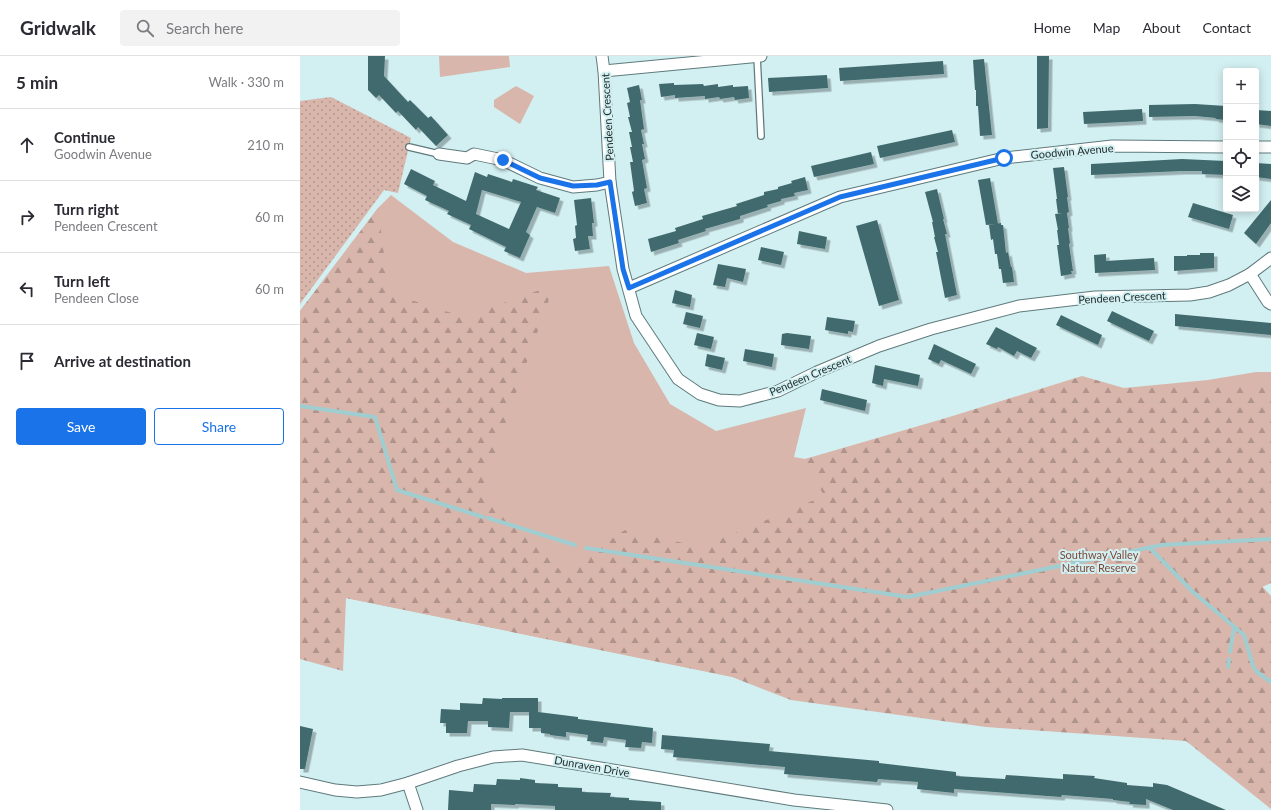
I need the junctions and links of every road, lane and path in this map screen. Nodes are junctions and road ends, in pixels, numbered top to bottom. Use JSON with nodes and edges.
{"nodes":[{"id":1,"x":602,"y":56,"type":"edge"},
{"id":2,"x":757,"y":56,"type":"edge"},
{"id":3,"x":761,"y":56,"type":"edge"},
{"id":4,"x":604,"y":71,"type":"junction"},
{"id":5,"x":761,"y":136,"type":"dead end"},
{"id":6,"x":408,"y":147,"type":"dead end"},
{"id":7,"x":1223,"y":147,"type":"edge"},
{"id":8,"x":1259,"y":147,"type":"edge"},
{"id":9,"x":1271,"y":147,"type":"edge"},
{"id":10,"x":439,"y":154,"type":"joint"},
{"id":11,"x":610,"y":182,"type":"junction"},
{"id":12,"x":1271,"y":258,"type":"edge"},
{"id":13,"x":1250,"y":274,"type":"junction"},
{"id":14,"x":629,"y":288,"type":"junction"},
{"id":15,"x":1271,"y":304,"type":"edge"},
{"id":16,"x":300,"y":782,"type":"edge"},
{"id":17,"x":408,"y":783,"type":"junction"},
{"id":18,"x":417,"y":810,"type":"edge"},
{"id":19,"x":887,"y":810,"type":"edge"}],
"edges":[{"from":1,"to":4,"type":"street","name":"Pendeen Crescent"},
{"from":2,"to":3,"type":"street"},
{"from":2,"to":4,"type":"street"},
{"from":2,"to":5,"type":"lane"},
{"from":4,"to":11,"type":"street","name":"Pendeen Crescent"},
{"from":6,"to":10,"type":"lane"},
{"from":7,"to":14,"type":"street","name":"Goodwin Avenue"},
{"from":8,"to":9,"type":"street"},
{"from":10,"to":11,"type":"street"},
{"from":11,"to":14,"type":"street","name":"Pendeen Crescent"},
{"from":12,"to":13,"type":"street","name":"Pendeen Crescent"},
{"from":13,"to":14,"type":"street","name":"Pendeen Crescent"},
{"from":13,"to":15,"type":"street"},
{"from":16,"to":17,"type":"street","name":"Dunraven Drive"},
{"from":17,"to":18,"type":"street"},
{"from":17,"to":19,"type":"street","name":"Dunraven Drive"}]}
